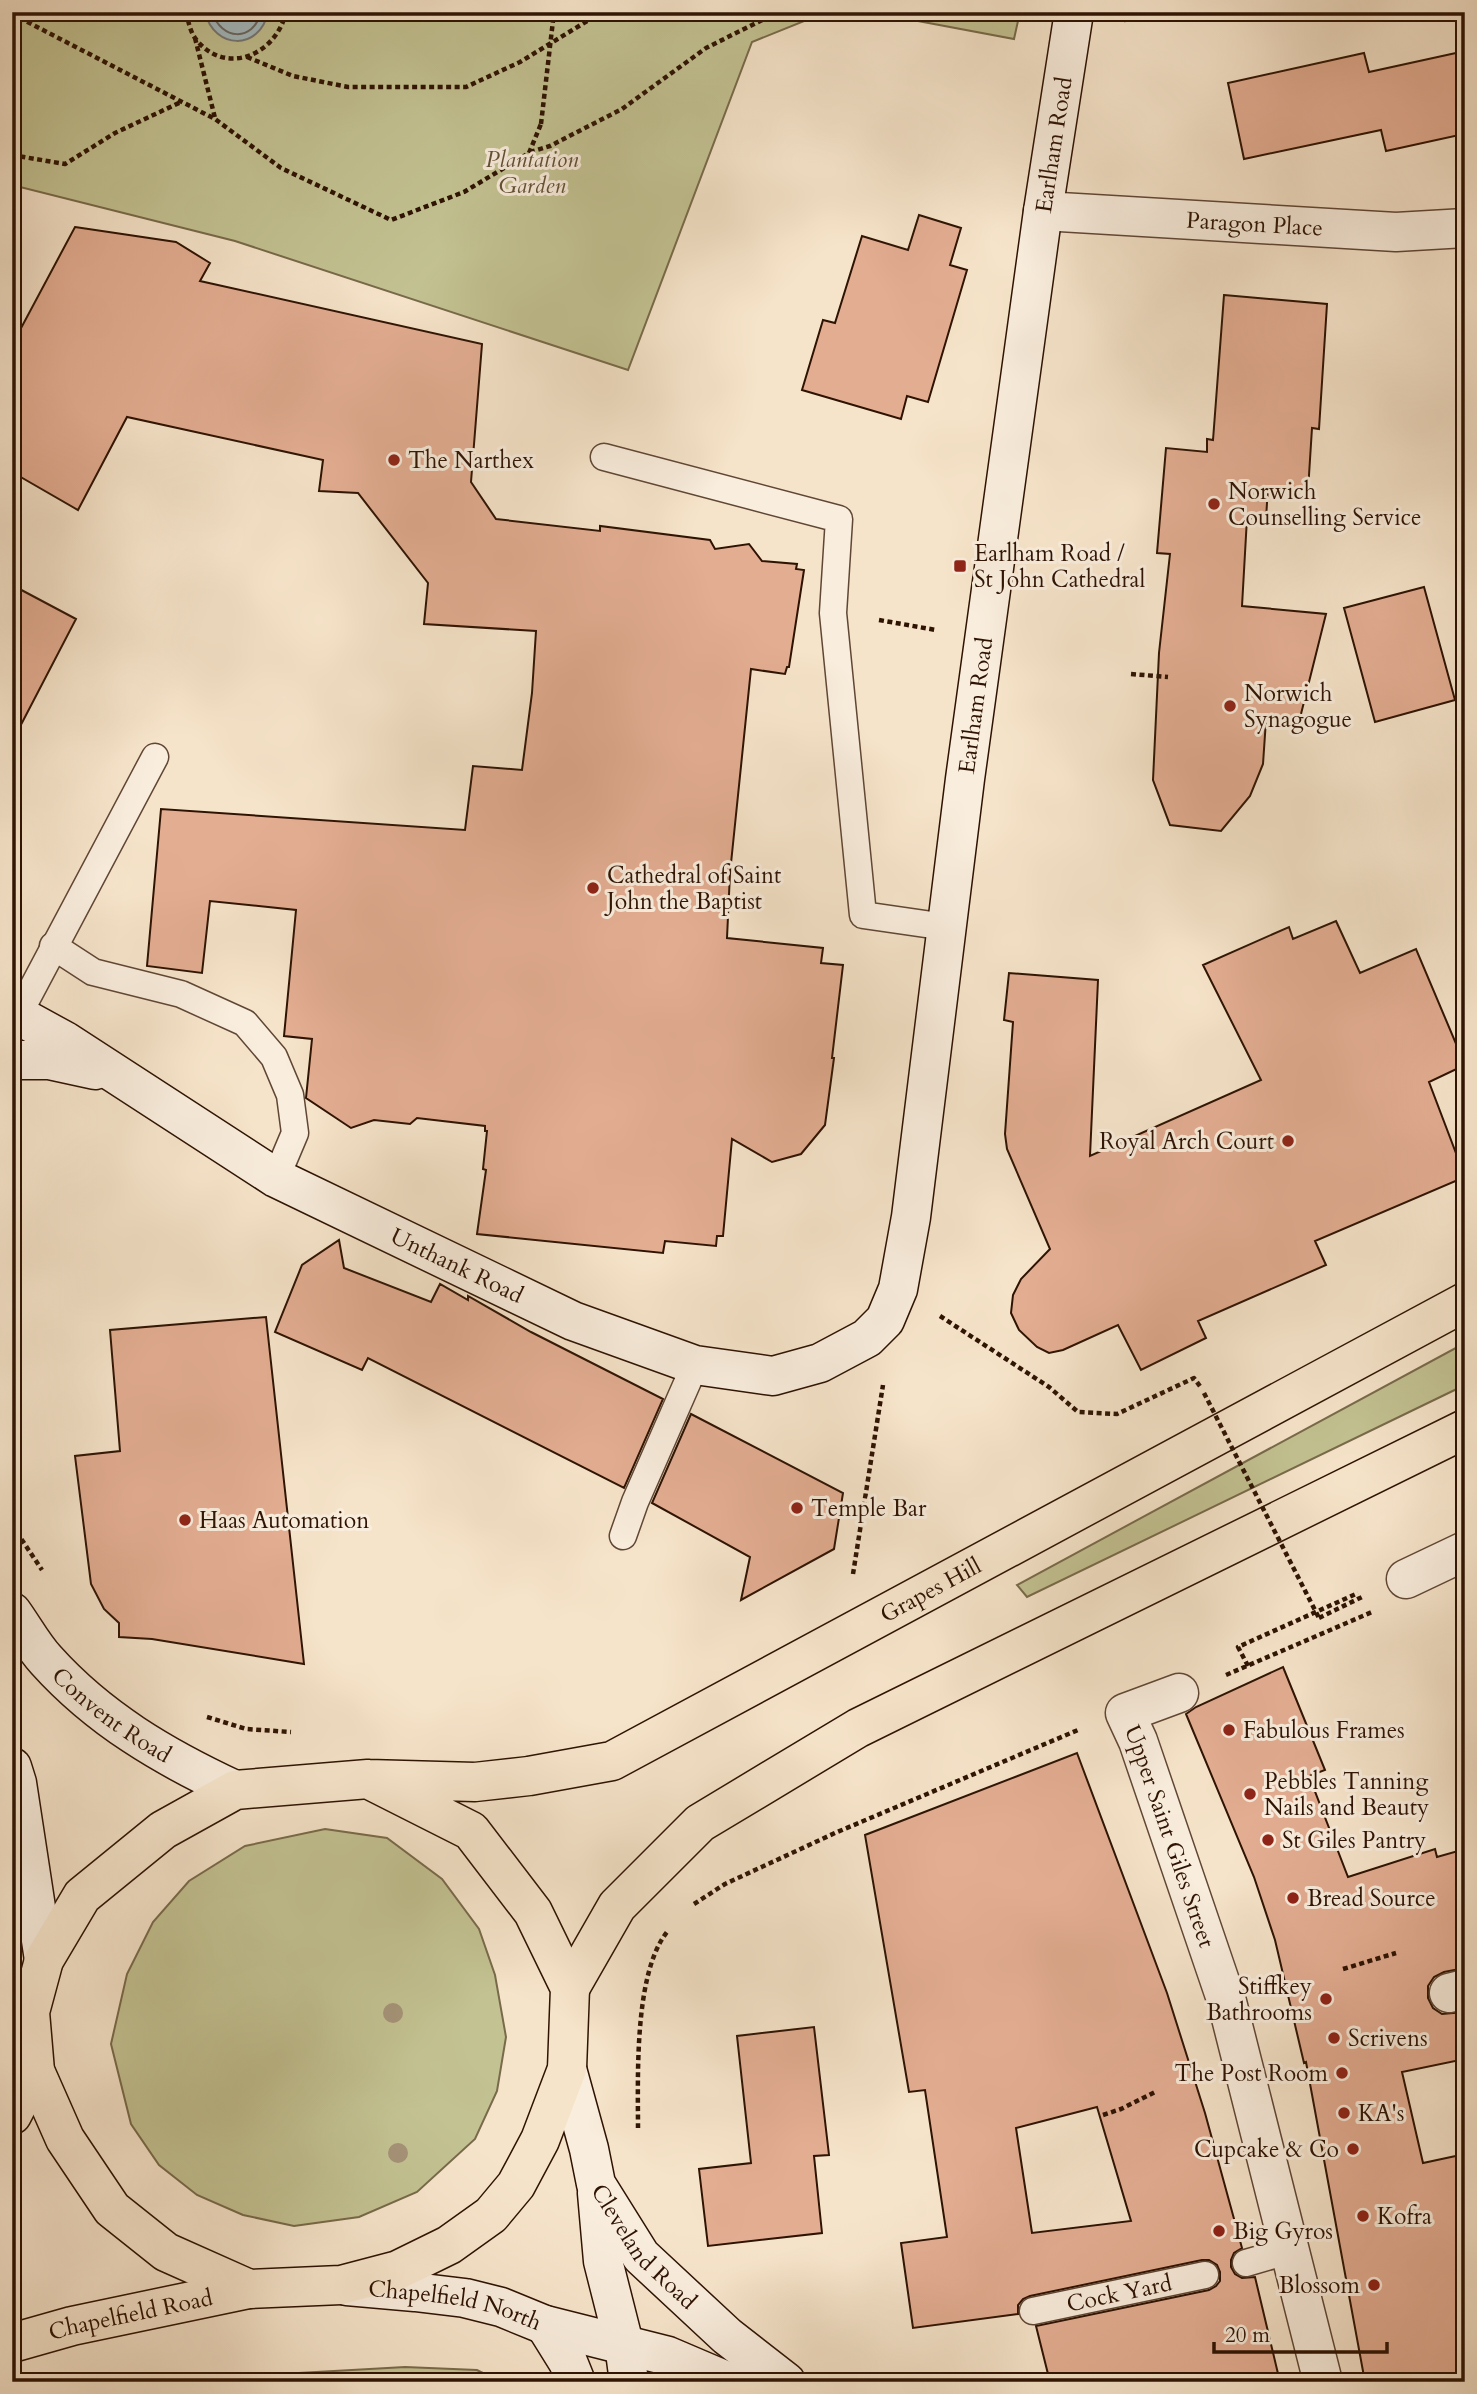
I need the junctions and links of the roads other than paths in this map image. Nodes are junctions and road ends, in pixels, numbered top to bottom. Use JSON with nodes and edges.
{"nodes":[{"id":1,"x":1074,"y":12,"type":"edge"},
{"id":2,"x":1043,"y":211,"type":"junction"},
{"id":3,"x":1465,"y":228,"type":"edge"},
{"id":4,"x":604,"y":457,"type":"dead end"},
{"id":5,"x":155,"y":757,"type":"dead end"},
{"id":6,"x":946,"y":927,"type":"junction"},
{"id":7,"x":53,"y":946,"type":"junction"},
{"id":8,"x":14,"y":1013,"type":"edge"},
{"id":9,"x":12,"y":1060,"type":"edge"},
{"id":10,"x":121,"y":1076,"type":"junction"},
{"id":11,"x":276,"y":1178,"type":"junction"},
{"id":12,"x":1465,"y":1302,"type":"edge"},
{"id":13,"x":820,"y":1363,"type":"joint"},
{"id":14,"x":695,"y":1365,"type":"junction"},
{"id":15,"x":1465,"y":1429,"type":"edge"},
{"id":16,"x":623,"y":1536,"type":"dead end"},
{"id":17,"x":1465,"y":1551,"type":"edge"},
{"id":18,"x":1406,"y":1579,"type":"road end"},
{"id":19,"x":12,"y":1612,"type":"edge"},
{"id":20,"x":1179,"y":1693,"type":"dead end"},
{"id":21,"x":12,"y":1767,"type":"edge"},
{"id":22,"x":368,"y":1779,"type":"junction"},
{"id":23,"x":235,"y":1790,"type":"junction"},
{"id":24,"x":44,"y":1960,"type":"junction"},
{"id":25,"x":570,"y":1988,"type":"junction"},
{"id":26,"x":567,"y":2069,"type":"junction"},
{"id":27,"x":35,"y":2071,"type":"junction"},
{"id":28,"x":12,"y":2115,"type":"edge"},
{"id":29,"x":596,"y":2184,"type":"junction"},
{"id":30,"x":1291,"y":2250,"type":"junction"},
{"id":31,"x":1246,"y":2263,"type":"dead end"},
{"id":32,"x":1205,"y":2275,"type":"dead end"},
{"id":33,"x":341,"y":2285,"type":"junction"},
{"id":34,"x":249,"y":2289,"type":"junction"},
{"id":35,"x":1032,"y":2311,"type":"dead end"},
{"id":36,"x":545,"y":2325,"type":"junction"},
{"id":37,"x":12,"y":2343,"type":"edge"},
{"id":38,"x":624,"y":2344,"type":"junction"},
{"id":39,"x":576,"y":2382,"type":"edge"},
{"id":40,"x":629,"y":2382,"type":"edge"},
{"id":41,"x":729,"y":2382,"type":"edge"},
{"id":42,"x":786,"y":2382,"type":"edge"},
{"id":43,"x":1323,"y":2382,"type":"edge"}],
"edges":[{"from":1,"to":2,"type":"main road","name":"Earlham Road"},
{"from":2,"to":3,"type":"main road","name":"Paragon Place"},
{"from":2,"to":6,"type":"main road","name":"Earlham Road"},
{"from":4,"to":6,"type":"lane"},
{"from":5,"to":7,"type":"lane"},
{"from":6,"to":13,"type":"main road","name":"Earlham Road"},
{"from":7,"to":8,"type":"lane"},
{"from":7,"to":11,"type":"lane"},
{"from":8,"to":10,"type":"main road","name":"Unthank Road"},
{"from":9,"to":10,"type":"main road","name":"Unthank Road"},
{"from":10,"to":11,"type":"main road","name":"Unthank Road"},
{"from":11,"to":14,"type":"main road","name":"Unthank Road"},
{"from":12,"to":22,"type":"main road","name":"Grapes Hill"},
{"from":13,"to":14,"type":"main road","name":"Unthank Road"},
{"from":14,"to":16,"type":"lane"},
{"from":15,"to":25,"type":"main road"},
{"from":17,"to":18,"type":"main road"},
{"from":19,"to":23,"type":"main road","name":"Convent Road"},
{"from":20,"to":30,"type":"main road","name":"Upper Saint Giles Street"},
{"from":21,"to":24,"type":"main road"},
{"from":22,"to":23,"type":"main road","name":"Grapes Hill"},
{"from":22,"to":25,"type":"main road"},
{"from":23,"to":24,"type":"main road"},
{"from":24,"to":27,"type":"main road"},
{"from":25,"to":26,"type":"main road","name":"Chapelfield Road"},
{"from":26,"to":29,"type":"main road","name":"Cleveland Road"},
{"from":26,"to":33,"type":"main road","name":"Chapelfield Road"},
{"from":27,"to":28,"type":"main road"},
{"from":27,"to":34,"type":"main road"},
{"from":29,"to":38,"type":"main road"},
{"from":29,"to":42,"type":"main road","name":"Cleveland Road"},
{"from":30,"to":31,"type":"lane"},
{"from":30,"to":43,"type":"main road","name":"Upper Saint Giles Street"},
{"from":32,"to":35,"type":"lane","name":"Cock Yard"},
{"from":33,"to":34,"type":"main road","name":"Chapelfield Road"},
{"from":33,"to":36,"type":"main road","name":"Chapelfield North"},
{"from":34,"to":37,"type":"main road","name":"Chapelfield Road"},
{"from":36,"to":38,"type":"main road"},
{"from":36,"to":39,"type":"main road","name":"Chapelfield North"},
{"from":38,"to":40,"type":"main road"},
{"from":38,"to":41,"type":"main road"}]}
